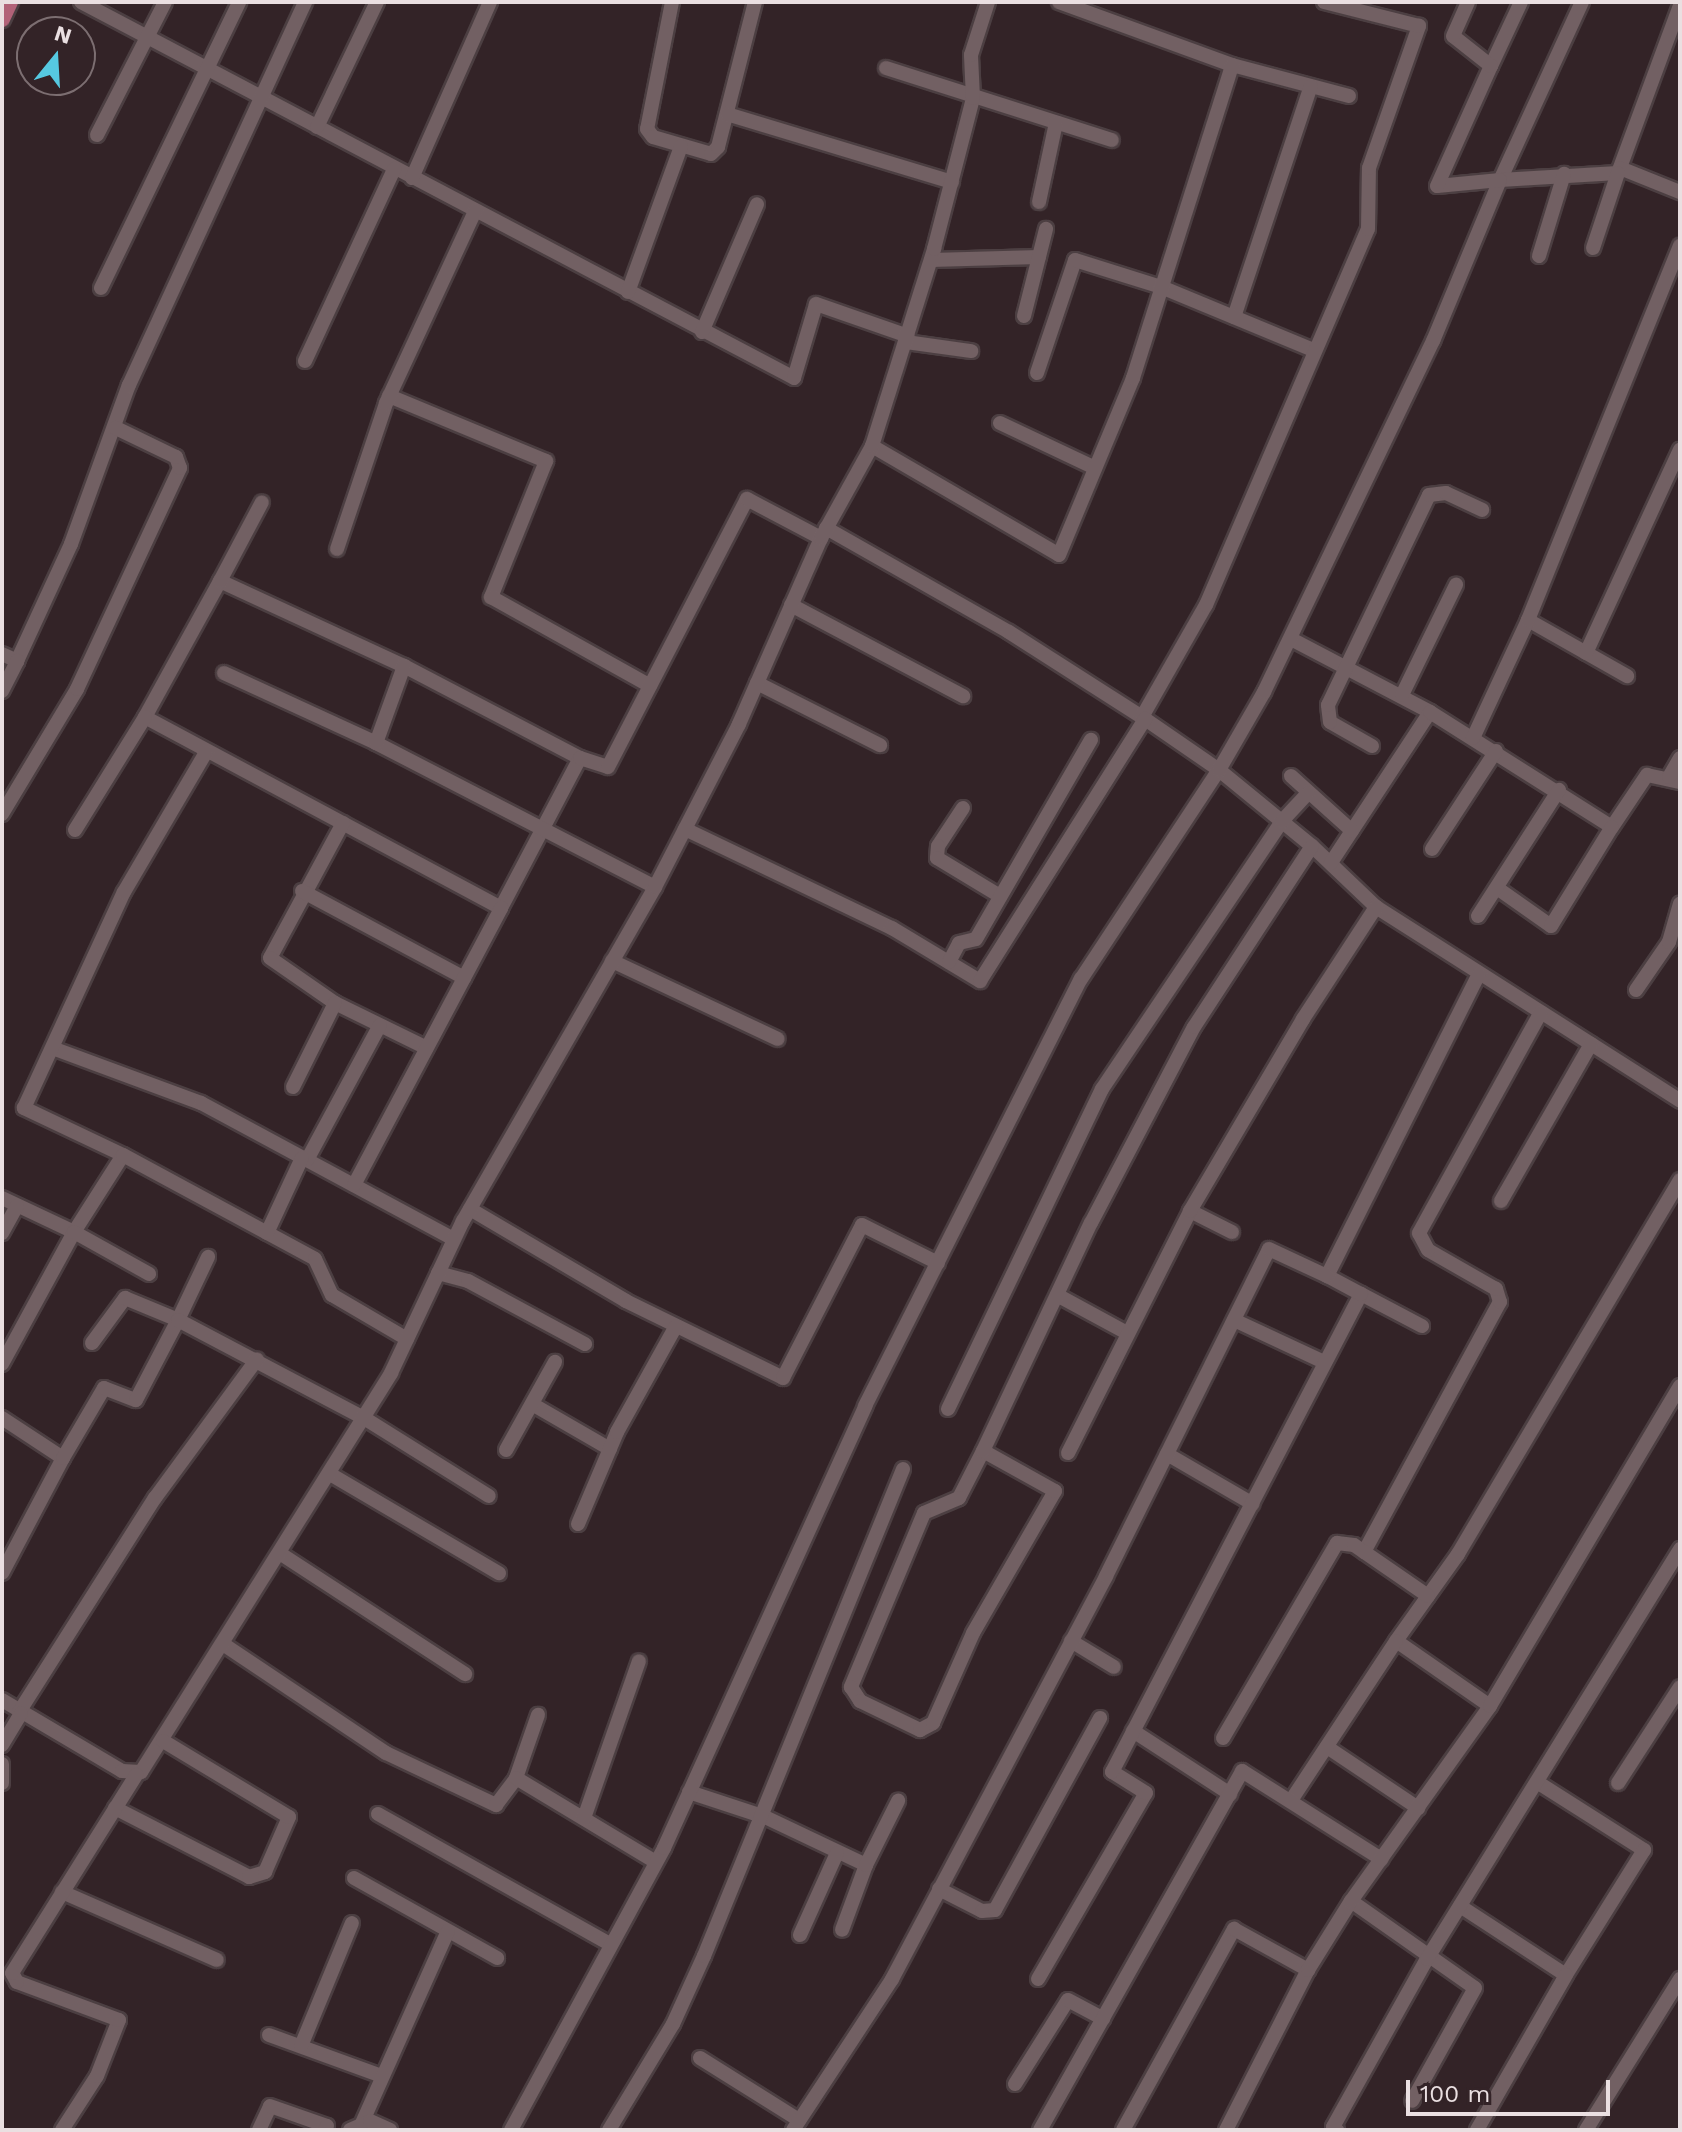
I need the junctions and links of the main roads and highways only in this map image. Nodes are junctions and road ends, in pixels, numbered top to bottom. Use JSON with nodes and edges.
{"nodes":[{"id":1,"x":10,"y":2,"type":"edge"},
{"id":2,"x":2,"y":19,"type":"edge"}],
"edges":[{"from":1,"to":2,"type":"main road"}]}
